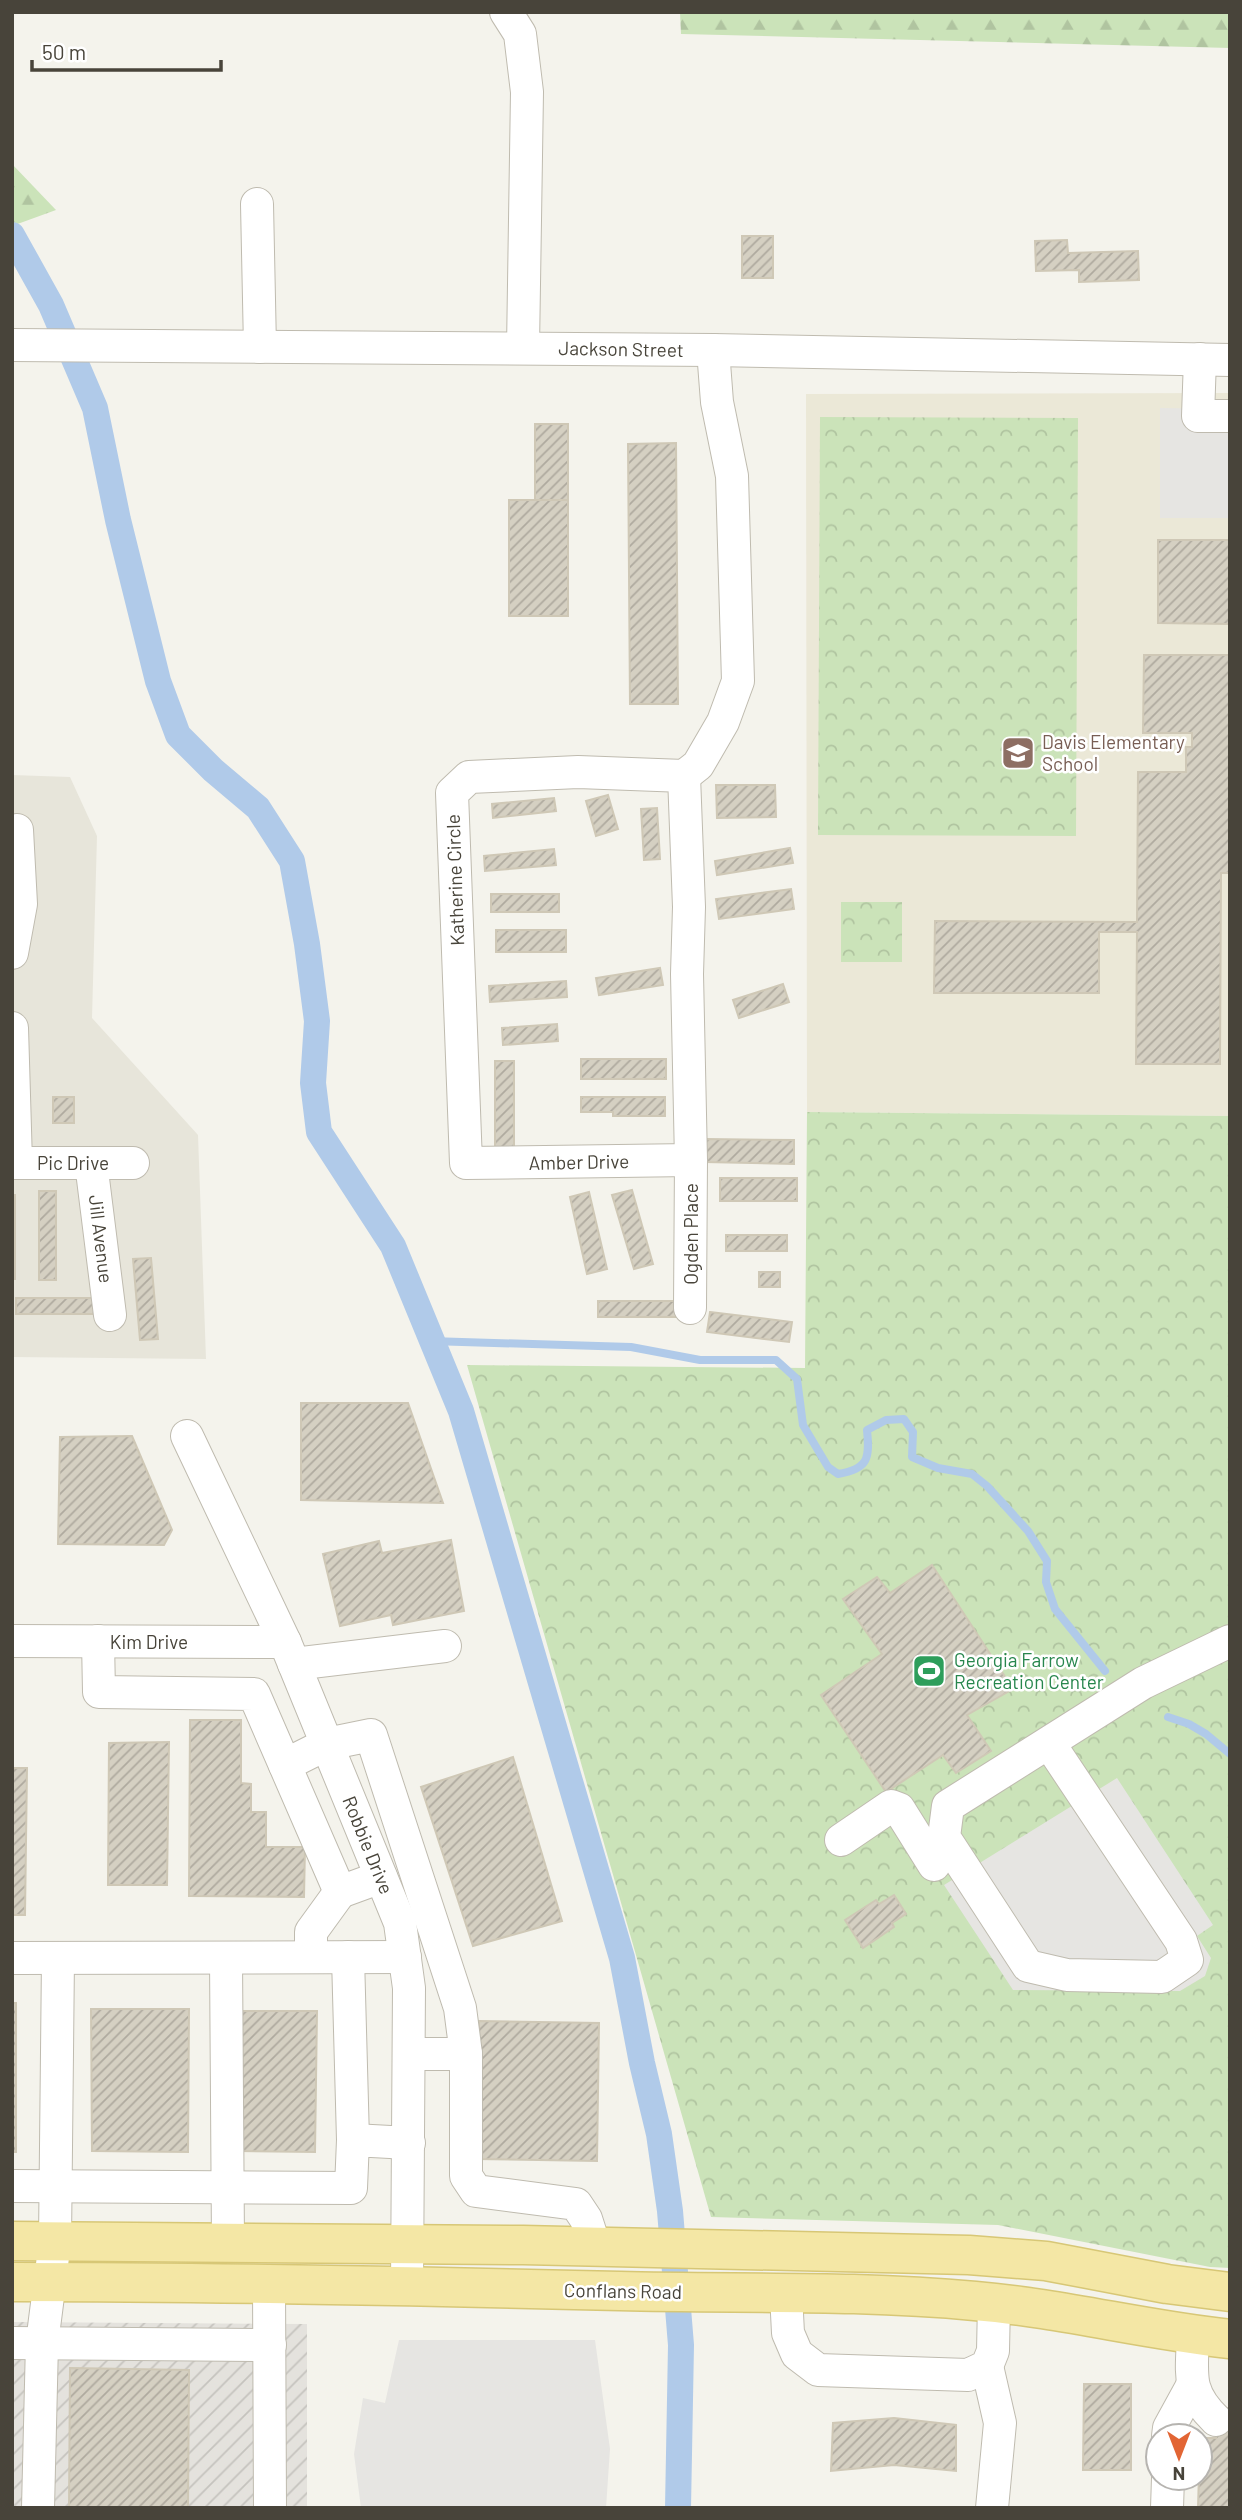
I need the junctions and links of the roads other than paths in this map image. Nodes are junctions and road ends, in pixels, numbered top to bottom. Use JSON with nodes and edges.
{"nodes":[{"id":1,"x":506,"y":12,"type":"edge"},
{"id":2,"x":257,"y":204,"type":"dead end"},
{"id":3,"x":15,"y":345,"type":"edge"},
{"id":4,"x":260,"y":347,"type":"junction"},
{"id":5,"x":523,"y":348,"type":"junction"},
{"id":6,"x":713,"y":350,"type":"junction"},
{"id":7,"x":1215,"y":359,"type":"edge"},
{"id":8,"x":1230,"y":416,"type":"edge"},
{"id":9,"x":684,"y":776,"type":"junction"},
{"id":10,"x":17,"y":830,"type":"dead end"},
{"id":11,"x":12,"y":953,"type":"edge"},
{"id":12,"x":12,"y":1028,"type":"edge"},
{"id":13,"x":691,"y":1160,"type":"junction"},
{"id":14,"x":14,"y":1163,"type":"edge"},
{"id":15,"x":91,"y":1163,"type":"junction"},
{"id":16,"x":133,"y":1163,"type":"dead end"},
{"id":17,"x":466,"y":1163,"type":"joint"},
{"id":18,"x":691,"y":1308,"type":"dead end"},
{"id":19,"x":110,"y":1315,"type":"dead end"},
{"id":20,"x":187,"y":1436,"type":"dead end"},
{"id":21,"x":12,"y":1641,"type":"edge"},
{"id":22,"x":1230,"y":1641,"type":"edge"},
{"id":23,"x":99,"y":1642,"type":"junction"},
{"id":24,"x":183,"y":1642,"type":"junction"},
{"id":25,"x":445,"y":1646,"type":"dead end"},
{"id":26,"x":289,"y":1653,"type":"junction"},
{"id":27,"x":184,"y":1693,"type":"junction"},
{"id":28,"x":1049,"y":1742,"type":"junction"},
{"id":29,"x":327,"y":1744,"type":"junction"},
{"id":30,"x":285,"y":1765,"type":"junction"},
{"id":31,"x":841,"y":1840,"type":"dead end"},
{"id":32,"x":934,"y":1865,"type":"dead end"},
{"id":33,"x":381,"y":1877,"type":"junction"},
{"id":34,"x":340,"y":1892,"type":"junction"},
{"id":35,"x":312,"y":1957,"type":"junction"},
{"id":36,"x":348,"y":1957,"type":"junction"},
{"id":37,"x":12,"y":1958,"type":"edge"},
{"id":38,"x":58,"y":1958,"type":"junction"},
{"id":39,"x":226,"y":1958,"type":"junction"},
{"id":40,"x":407,"y":1972,"type":"junction"},
{"id":41,"x":452,"y":1985,"type":"junction"},
{"id":42,"x":409,"y":2054,"type":"junction"},
{"id":43,"x":466,"y":2054,"type":"junction"},
{"id":44,"x":353,"y":2140,"type":"junction"},
{"id":45,"x":409,"y":2143,"type":"junction"},
{"id":46,"x":12,"y":2186,"type":"edge"},
{"id":47,"x":56,"y":2186,"type":"junction"},
{"id":48,"x":228,"y":2188,"type":"junction"},
{"id":49,"x":12,"y":2241,"type":"edge"},
{"id":50,"x":55,"y":2241,"type":"junction"},
{"id":51,"x":228,"y":2242,"type":"junction"},
{"id":52,"x":408,"y":2244,"type":"junction"},
{"id":53,"x":605,"y":2247,"type":"junction"},
{"id":54,"x":994,"y":2257,"type":"junction"},
{"id":55,"x":31,"y":2283,"type":"edge"},
{"id":56,"x":270,"y":2285,"type":"junction"},
{"id":57,"x":407,"y":2286,"type":"junction"},
{"id":58,"x":1230,"y":2292,"type":"edge"},
{"id":59,"x":771,"y":2294,"type":"junction"},
{"id":60,"x":994,"y":2302,"type":"junction"},
{"id":61,"x":1211,"y":2337,"type":"edge"},
{"id":62,"x":27,"y":2343,"type":"edge"},
{"id":63,"x":270,"y":2345,"type":"junction"},
{"id":64,"x":987,"y":2366,"type":"junction"},
{"id":65,"x":1192,"y":2386,"type":"junction"},
{"id":66,"x":1216,"y":2420,"type":"dead end"},
{"id":67,"x":1172,"y":2422,"type":"edge"},
{"id":68,"x":38,"y":2508,"type":"edge"},
{"id":69,"x":270,"y":2508,"type":"edge"},
{"id":70,"x":992,"y":2508,"type":"edge"}],
"edges":[{"from":1,"to":5,"type":"street"},
{"from":2,"to":4,"type":"street"},
{"from":3,"to":4,"type":"street","name":"Jackson Street"},
{"from":4,"to":5,"type":"street","name":"Jackson Street"},
{"from":5,"to":6,"type":"street","name":"Jackson Street"},
{"from":6,"to":7,"type":"street","name":"Jackson Street"},
{"from":6,"to":9,"type":"street"},
{"from":7,"to":8,"type":"street"},
{"from":9,"to":13,"type":"street"},
{"from":9,"to":17,"type":"street","name":"Katherine Circle"},
{"from":10,"to":11,"type":"street"},
{"from":12,"to":14,"type":"street"},
{"from":13,"to":17,"type":"street","name":"Amber Drive"},
{"from":13,"to":18,"type":"street","name":"Ogden Place"},
{"from":14,"to":15,"type":"street","name":"Pic Drive"},
{"from":15,"to":16,"type":"street","name":"Pic Drive"},
{"from":15,"to":19,"type":"street","name":"Jill Avenue"},
{"from":20,"to":26,"type":"street","name":"Robbie Drive"},
{"from":21,"to":23,"type":"street","name":"Kim Drive"},
{"from":22,"to":28,"type":"street"},
{"from":23,"to":24,"type":"street","name":"Kim Drive"},
{"from":23,"to":27,"type":"street"},
{"from":24,"to":26,"type":"street","name":"Kim Drive"},
{"from":24,"to":27,"type":"street"},
{"from":25,"to":26,"type":"street","name":"Kim Drive"},
{"from":26,"to":29,"type":"street","name":"Robbie Drive"},
{"from":27,"to":30,"type":"street"},
{"from":28,"to":28,"type":"street"},
{"from":29,"to":30,"type":"street"},
{"from":29,"to":33,"type":"street","name":"Robbie Drive"},
{"from":29,"to":41,"type":"street"},
{"from":30,"to":34,"type":"street"},
{"from":31,"to":32,"type":"street"},
{"from":33,"to":34,"type":"street"},
{"from":33,"to":40,"type":"street","name":"Robbie Drive"},
{"from":34,"to":35,"type":"street"},
{"from":35,"to":36,"type":"street"},
{"from":35,"to":39,"type":"street"},
{"from":36,"to":40,"type":"street"},
{"from":36,"to":44,"type":"street"},
{"from":37,"to":38,"type":"street"},
{"from":38,"to":39,"type":"street"},
{"from":38,"to":47,"type":"street"},
{"from":39,"to":48,"type":"street"},
{"from":40,"to":41,"type":"street"},
{"from":40,"to":42,"type":"street","name":"Robbie Drive"},
{"from":41,"to":43,"type":"street"},
{"from":42,"to":43,"type":"street"},
{"from":42,"to":45,"type":"street","name":"Robbie Drive"},
{"from":43,"to":53,"type":"street"},
{"from":44,"to":45,"type":"street"},
{"from":44,"to":48,"type":"street"},
{"from":45,"to":52,"type":"street","name":"Robbie Drive"},
{"from":46,"to":47,"type":"street"},
{"from":47,"to":48,"type":"street"},
{"from":47,"to":50,"type":"street"},
{"from":48,"to":51,"type":"street"},
{"from":49,"to":50,"type":"main road"},
{"from":50,"to":51,"type":"main road"},
{"from":50,"to":55,"type":"street"},
{"from":51,"to":52,"type":"main road"},
{"from":52,"to":53,"type":"main road"},
{"from":52,"to":57,"type":"street","name":"Robbie Drive"},
{"from":53,"to":54,"type":"main road"},
{"from":54,"to":58,"type":"main road"},
{"from":54,"to":60,"type":"main road"},
{"from":55,"to":56,"type":"main road","name":"Conflans Road"},
{"from":55,"to":62,"type":"street"},
{"from":56,"to":57,"type":"main road","name":"Conflans Road"},
{"from":56,"to":63,"type":"street"},
{"from":57,"to":59,"type":"main road","name":"Conflans Road"},
{"from":59,"to":60,"type":"main road","name":"Conflans Road"},
{"from":59,"to":64,"type":"street"},
{"from":60,"to":61,"type":"main road","name":"Conflans Road"},
{"from":60,"to":64,"type":"street"},
{"from":61,"to":65,"type":"street"},
{"from":62,"to":63,"type":"street"},
{"from":62,"to":68,"type":"street"},
{"from":63,"to":69,"type":"street"},
{"from":64,"to":70,"type":"street"},
{"from":65,"to":66,"type":"street"},
{"from":65,"to":67,"type":"street"}]}
